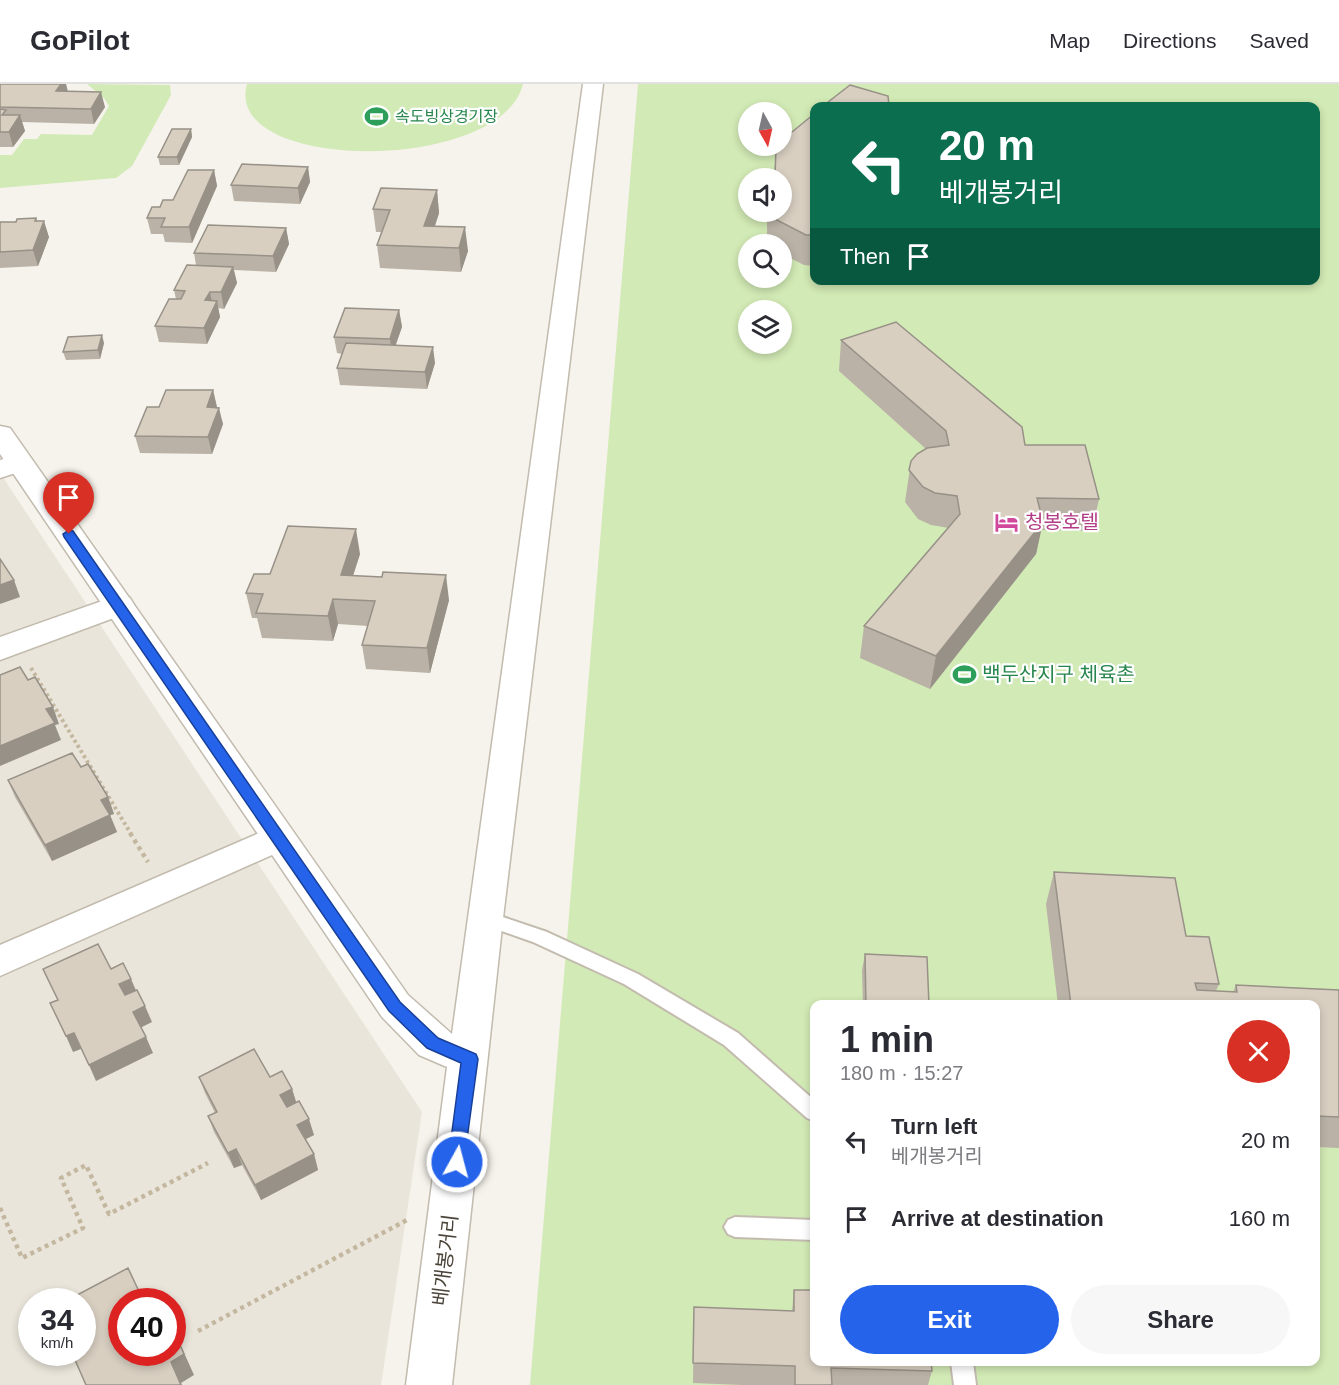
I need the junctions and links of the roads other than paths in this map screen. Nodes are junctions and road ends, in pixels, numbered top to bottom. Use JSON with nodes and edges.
{"nodes":[{"id":1,"x":593,"y":84,"type":"edge"},
{"id":2,"x":0,"y":434,"type":"edge"},
{"id":3,"x":9,"y":466,"type":"edge"},
{"id":4,"x":119,"y":605,"type":"junction"},
{"id":5,"x":8,"y":647,"type":"edge"},
{"id":6,"x":278,"y":838,"type":"junction"},
{"id":7,"x":485,"y":918,"type":"junction"},
{"id":8,"x":0,"y":961,"type":"edge"},
{"id":9,"x":470,"y":1059,"type":"junction"},
{"id":10,"x":810,"y":1108,"type":"edge"},
{"id":11,"x":735,"y":1227,"type":"dead end"},
{"id":12,"x":810,"y":1230,"type":"edge"},
{"id":13,"x":963,"y":1366,"type":"edge"},
{"id":14,"x":429,"y":1385,"type":"edge"},
{"id":15,"x":965,"y":1385,"type":"edge"}],
"edges":[{"from":1,"to":7,"type":"street","name":"베개봉거리"},
{"from":2,"to":3,"type":"street"},
{"from":3,"to":4,"type":"street"},
{"from":4,"to":5,"type":"street"},
{"from":4,"to":6,"type":"street"},
{"from":6,"to":8,"type":"street"},
{"from":6,"to":9,"type":"street"},
{"from":7,"to":9,"type":"street","name":"베개봉거리"},
{"from":7,"to":10,"type":"lane"},
{"from":9,"to":14,"type":"street","name":"베개봉거리"},
{"from":11,"to":12,"type":"lane"},
{"from":13,"to":15,"type":"lane"}]}
